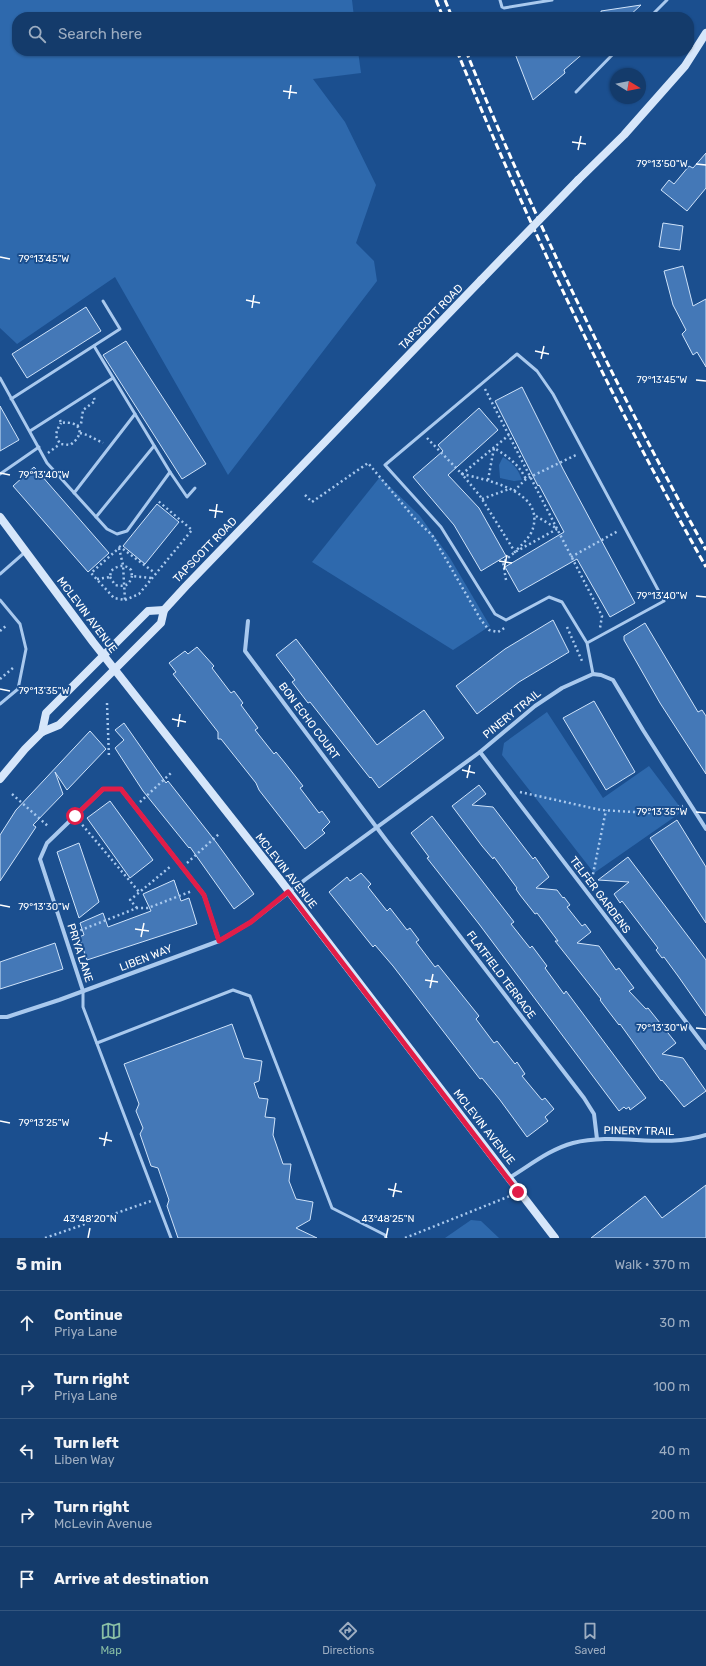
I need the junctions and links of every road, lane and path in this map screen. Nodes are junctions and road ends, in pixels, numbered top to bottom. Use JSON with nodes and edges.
{"nodes":[{"id":1,"x":500,"y":0,"type":"edge"},
{"id":2,"x":552,"y":0,"type":"edge"},
{"id":3,"x":660,"y":0,"type":"edge"},
{"id":4,"x":666,"y":1,"type":"edge"},
{"id":5,"x":655,"y":12,"type":"edge"},
{"id":6,"x":706,"y":33,"type":"edge"},
{"id":7,"x":694,"y":52,"type":"edge"},
{"id":8,"x":611,"y":56,"type":"edge"},
{"id":9,"x":691,"y":56,"type":"edge"},
{"id":10,"x":576,"y":92,"type":"dead end"},
{"id":11,"x":103,"y":301,"type":"dead end"},
{"id":12,"x":94,"y":346,"type":"junction"},
{"id":13,"x":0,"y":378,"type":"edge"},
{"id":14,"x":113,"y":378,"type":"junction"},
{"id":15,"x":482,"y":384,"type":"junction"},
{"id":16,"x":92,"y":391,"type":"junction"},
{"id":17,"x":11,"y":399,"type":"junction"},
{"id":18,"x":56,"y":414,"type":"junction"},
{"id":19,"x":135,"y":414,"type":"junction"},
{"id":20,"x":61,"y":423,"type":"junction"},
{"id":21,"x":77,"y":426,"type":"junction"},
{"id":22,"x":30,"y":431,"type":"junction"},
{"id":23,"x":80,"y":433,"type":"junction"},
{"id":24,"x":422,"y":434,"type":"junction"},
{"id":25,"x":509,"y":435,"type":"junction"},
{"id":26,"x":60,"y":444,"type":"junction"},
{"id":27,"x":154,"y":446,"type":"junction"},
{"id":28,"x":39,"y":447,"type":"junction"},
{"id":29,"x":109,"y":447,"type":"junction"},
{"id":30,"x":494,"y":448,"type":"junction"},
{"id":31,"x":583,"y":452,"type":"junction"},
{"id":32,"x":43,"y":456,"type":"junction"},
{"id":33,"x":170,"y":472,"type":"junction"},
{"id":34,"x":0,"y":474,"type":"edge"},
{"id":35,"x":462,"y":474,"type":"junction"},
{"id":36,"x":531,"y":478,"type":"junction"},
{"id":37,"x":526,"y":479,"type":"junction"},
{"id":38,"x":488,"y":480,"type":"junction"},
{"id":39,"x":195,"y":488,"type":"dead end"},
{"id":40,"x":509,"y":489,"type":"junction"},
{"id":41,"x":514,"y":491,"type":"junction"},
{"id":42,"x":74,"y":493,"type":"junction"},
{"id":43,"x":305,"y":495,"type":"dead end"},
{"id":44,"x":152,"y":496,"type":"junction"},
{"id":45,"x":482,"y":499,"type":"junction"},
{"id":46,"x":536,"y":516,"type":"junction"},
{"id":47,"x":0,"y":517,"type":"edge"},
{"id":48,"x":96,"y":517,"type":"junction"},
{"id":49,"x":625,"y":528,"type":"junction"},
{"id":50,"x":557,"y":529,"type":"junction"},
{"id":51,"x":119,"y":546,"type":"dead end"},
{"id":52,"x":26,"y":552,"type":"junction"},
{"id":53,"x":515,"y":552,"type":"junction"},
{"id":54,"x":572,"y":557,"type":"junction"},
{"id":55,"x":123,"y":565,"type":"junction"},
{"id":56,"x":156,"y":573,"type":"junction"},
{"id":57,"x":0,"y":574,"type":"edge"},
{"id":58,"x":132,"y":576,"type":"junction"},
{"id":59,"x":110,"y":578,"type":"junction"},
{"id":60,"x":153,"y":578,"type":"junction"},
{"id":61,"x":97,"y":579,"type":"junction"},
{"id":62,"x":506,"y":580,"type":"dead end"},
{"id":63,"x":124,"y":586,"type":"junction"},
{"id":64,"x":0,"y":600,"type":"edge"},
{"id":65,"x":125,"y":600,"type":"junction"},
{"id":66,"x":164,"y":610,"type":"junction"},
{"id":67,"x":564,"y":620,"type":"dead end"},
{"id":68,"x":248,"y":621,"type":"dead end"},
{"id":69,"x":7,"y":625,"type":"dead end"},
{"id":70,"x":511,"y":625,"type":"dead end"},
{"id":71,"x":0,"y":631,"type":"edge"},
{"id":72,"x":599,"y":637,"type":"junction"},
{"id":73,"x":587,"y":643,"type":"junction"},
{"id":74,"x":104,"y":656,"type":"junction"},
{"id":75,"x":582,"y":664,"type":"dead end"},
{"id":76,"x":14,"y":667,"type":"dead end"},
{"id":77,"x":115,"y":670,"type":"junction"},
{"id":78,"x":593,"y":674,"type":"junction"},
{"id":79,"x":0,"y":679,"type":"edge"},
{"id":80,"x":107,"y":703,"type":"dead end"},
{"id":81,"x":0,"y":704,"type":"edge"},
{"id":82,"x":42,"y":732,"type":"junction"},
{"id":83,"x":480,"y":752,"type":"junction"},
{"id":84,"x":109,"y":758,"type":"dead end"},
{"id":85,"x":171,"y":772,"type":"dead end"},
{"id":86,"x":0,"y":779,"type":"edge"},
{"id":87,"x":508,"y":789,"type":"junction"},
{"id":88,"x":12,"y":794,"type":"dead end"},
{"id":89,"x":690,"y":804,"type":"junction"},
{"id":90,"x":135,"y":807,"type":"junction"},
{"id":91,"x":606,"y":810,"type":"junction"},
{"id":92,"x":75,"y":816,"type":"junction"},
{"id":93,"x":49,"y":827,"type":"dead end"},
{"id":94,"x":377,"y":827,"type":"junction"},
{"id":95,"x":706,"y":829,"type":"edge"},
{"id":96,"x":219,"y":834,"type":"dead end"},
{"id":97,"x":171,"y":866,"type":"dead end"},
{"id":98,"x":182,"y":867,"type":"junction"},
{"id":99,"x":199,"y":889,"type":"junction"},
{"id":100,"x":288,"y":892,"type":"junction"},
{"id":101,"x":140,"y":893,"type":"junction"},
{"id":102,"x":589,"y":896,"type":"junction"},
{"id":103,"x":137,"y":908,"type":"junction"},
{"id":104,"x":65,"y":936,"type":"junction"},
{"id":105,"x":219,"y":941,"type":"junction"},
{"id":106,"x":83,"y":992,"type":"junction"},
{"id":107,"x":0,"y":1017,"type":"edge"},
{"id":108,"x":97,"y":1043,"type":"junction"},
{"id":109,"x":706,"y":1048,"type":"edge"},
{"id":110,"x":706,"y":1135,"type":"edge"},
{"id":111,"x":596,"y":1139,"type":"junction"},
{"id":112,"x":509,"y":1178,"type":"junction"},
{"id":113,"x":518,"y":1192,"type":"junction"},
{"id":114,"x":156,"y":1200,"type":"junction"},
{"id":115,"x":45,"y":1238,"type":"edge"},
{"id":116,"x":171,"y":1238,"type":"edge"},
{"id":117,"x":386,"y":1238,"type":"edge"},
{"id":118,"x":405,"y":1238,"type":"edge"},
{"id":119,"x":555,"y":1238,"type":"edge"}],
"edges":[{"from":1,"to":2,"type":"lane"},
{"from":3,"to":4,"type":"lane"},
{"from":4,"to":5,"type":"lane"},
{"from":6,"to":7,"type":"street","name":"TAPSCOTT ROAD","bridge":true},
{"from":8,"to":10,"type":"lane"},
{"from":9,"to":66,"type":"street","name":"TAPSCOTT ROAD","bridge":true},
{"from":11,"to":12,"type":"lane"},
{"from":12,"to":14,"type":"lane"},
{"from":12,"to":17,"type":"lane"},
{"from":13,"to":17,"type":"lane"},
{"from":14,"to":16,"type":"lane"},
{"from":14,"to":19,"type":"lane"},
{"from":15,"to":24,"type":"lane"},
{"from":15,"to":25,"type":"path"},
{"from":15,"to":31,"type":"lane"},
{"from":16,"to":18,"type":"lane"},
{"from":16,"to":21,"type":"path"},
{"from":17,"to":22,"type":"lane"},
{"from":18,"to":20,"type":"path"},
{"from":18,"to":22,"type":"lane"},
{"from":19,"to":27,"type":"lane"},
{"from":19,"to":29,"type":"lane"},
{"from":20,"to":21,"type":"path"},
{"from":20,"to":26,"type":"path"},
{"from":21,"to":23,"type":"path"},
{"from":22,"to":28,"type":"lane"},
{"from":23,"to":26,"type":"path"},
{"from":23,"to":29,"type":"path"},
{"from":24,"to":35,"type":"path"},
{"from":24,"to":73,"type":"lane"},
{"from":25,"to":30,"type":"path"},
{"from":25,"to":36,"type":"path"},
{"from":26,"to":32,"type":"path"},
{"from":27,"to":33,"type":"lane"},
{"from":27,"to":48,"type":"lane"},
{"from":28,"to":32,"type":"lane"},
{"from":28,"to":34,"type":"lane"},
{"from":29,"to":42,"type":"lane"},
{"from":30,"to":35,"type":"path"},
{"from":30,"to":37,"type":"path"},
{"from":30,"to":38,"type":"path"},
{"from":31,"to":36,"type":"path"},
{"from":31,"to":49,"type":"lane"},
{"from":32,"to":42,"type":"lane"},
{"from":33,"to":39,"type":"lane"},
{"from":33,"to":44,"type":"lane"},
{"from":35,"to":38,"type":"path"},
{"from":35,"to":45,"type":"path"},
{"from":36,"to":37,"type":"path"},
{"from":36,"to":50,"type":"path"},
{"from":37,"to":41,"type":"path"},
{"from":38,"to":40,"type":"path"},
{"from":40,"to":41,"type":"path"},
{"from":40,"to":45,"type":"path"},
{"from":41,"to":46,"type":"path"},
{"from":42,"to":48,"type":"lane"},
{"from":43,"to":70,"type":"path"},
{"from":44,"to":48,"type":"lane"},
{"from":44,"to":56,"type":"path"},
{"from":45,"to":53,"type":"path"},
{"from":46,"to":50,"type":"path"},
{"from":46,"to":53,"type":"path"},
{"from":47,"to":52,"type":"street","name":"MCLEVIN AVENUE"},
{"from":49,"to":54,"type":"path"},
{"from":49,"to":72,"type":"lane"},
{"from":50,"to":53,"type":"path"},
{"from":50,"to":54,"type":"path"},
{"from":51,"to":56,"type":"path"},
{"from":52,"to":57,"type":"lane"},
{"from":52,"to":74,"type":"street","name":"MCLEVIN AVENUE"},
{"from":53,"to":62,"type":"path"},
{"from":54,"to":72,"type":"path"},
{"from":55,"to":58,"type":"path"},
{"from":55,"to":59,"type":"path"},
{"from":55,"to":61,"type":"path"},
{"from":55,"to":63,"type":"path"},
{"from":56,"to":60,"type":"path"},
{"from":58,"to":60,"type":"path"},
{"from":58,"to":63,"type":"path"},
{"from":59,"to":61,"type":"path"},
{"from":59,"to":63,"type":"path"},
{"from":60,"to":65,"type":"path"},
{"from":61,"to":65,"type":"path"},
{"from":63,"to":65,"type":"path"},
{"from":64,"to":81,"type":"lane"},
{"from":66,"to":74,"type":"street"},
{"from":66,"to":77,"type":"street","name":"TAPSCOTT ROAD"},
{"from":67,"to":75,"type":"path"},
{"from":68,"to":94,"type":"street","name":"BON ECHO COURT"},
{"from":69,"to":71,"type":"path"},
{"from":72,"to":73,"type":"lane"},
{"from":73,"to":78,"type":"lane"},
{"from":74,"to":77,"type":"street","name":"MCLEVIN AVENUE"},
{"from":74,"to":82,"type":"street"},
{"from":76,"to":79,"type":"path"},
{"from":77,"to":82,"type":"street","name":"TAPSCOTT ROAD"},
{"from":77,"to":100,"type":"street","name":"MCLEVIN AVENUE"},
{"from":78,"to":83,"type":"street","name":"PINERY TRAIL"},
{"from":78,"to":89,"type":"street"},
{"from":80,"to":84,"type":"path"},
{"from":82,"to":86,"type":"street","name":"TAPSCOTT ROAD"},
{"from":83,"to":87,"type":"street","name":"TELFER GARDENS"},
{"from":83,"to":94,"type":"street","name":"PINERY TRAIL"},
{"from":85,"to":90,"type":"path"},
{"from":87,"to":91,"type":"path"},
{"from":87,"to":102,"type":"street","name":"TELFER GARDENS"},
{"from":88,"to":93,"type":"path"},
{"from":89,"to":91,"type":"path"},
{"from":89,"to":95,"type":"street"},
{"from":90,"to":92,"type":"street","name":"PRIYA LANE"},
{"from":90,"to":98,"type":"street","name":"PRIYA LANE"},
{"from":91,"to":102,"type":"path"},
{"from":92,"to":101,"type":"path"},
{"from":92,"to":104,"type":"street","name":"PRIYA LANE"},
{"from":94,"to":100,"type":"street","name":"PINERY TRAIL"},
{"from":94,"to":111,"type":"street","name":"FLATFIELD TERRACE"},
{"from":96,"to":98,"type":"path"},
{"from":97,"to":101,"type":"path"},
{"from":98,"to":99,"type":"street","name":"PRIYA LANE"},
{"from":99,"to":103,"type":"path"},
{"from":99,"to":105,"type":"street","name":"PRIYA LANE"},
{"from":100,"to":105,"type":"street","name":"LIBEN WAY"},
{"from":100,"to":112,"type":"street","name":"MCLEVIN AVENUE"},
{"from":101,"to":103,"type":"path"},
{"from":102,"to":109,"type":"street","name":"TELFER GARDENS"},
{"from":103,"to":104,"type":"path"},
{"from":104,"to":106,"type":"street","name":"PRIYA LANE"},
{"from":105,"to":106,"type":"street","name":"LIBEN WAY"},
{"from":106,"to":107,"type":"street","name":"LIBEN WAY"},
{"from":106,"to":108,"type":"lane"},
{"from":108,"to":114,"type":"lane"},
{"from":108,"to":117,"type":"lane"},
{"from":110,"to":111,"type":"street","name":"PINERY TRAIL"},
{"from":111,"to":112,"type":"street","name":"PINERY TRAIL"},
{"from":112,"to":113,"type":"street","name":"MCLEVIN AVENUE"},
{"from":113,"to":118,"type":"path"},
{"from":113,"to":119,"type":"street","name":"MCLEVIN AVENUE"},
{"from":114,"to":115,"type":"path"},
{"from":114,"to":116,"type":"lane"}]}
